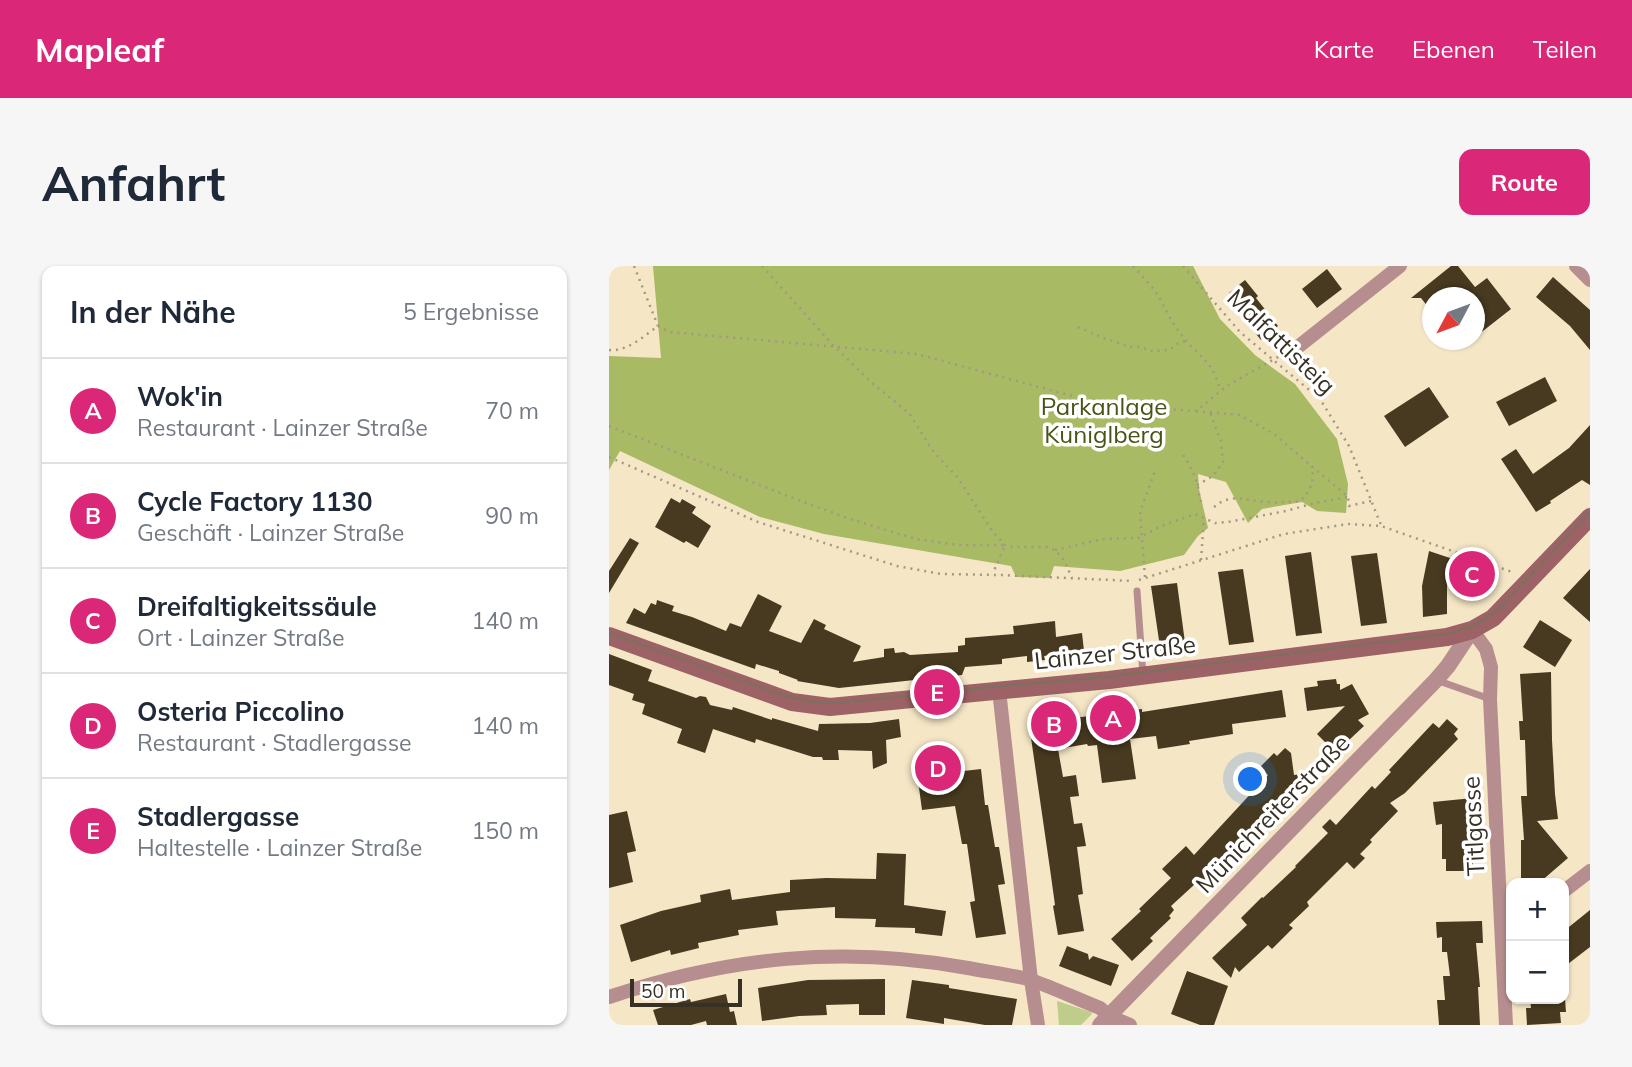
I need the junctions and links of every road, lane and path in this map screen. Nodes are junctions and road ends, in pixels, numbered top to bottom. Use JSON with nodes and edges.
{"nodes":[{"id":1,"x":634,"y":266,"type":"edge"},
{"id":2,"x":762,"y":266,"type":"edge"},
{"id":3,"x":1133,"y":266,"type":"edge"},
{"id":4,"x":1182,"y":266,"type":"edge"},
{"id":5,"x":1400,"y":266,"type":"edge"},
{"id":6,"x":1576,"y":266,"type":"edge"},
{"id":7,"x":1590,"y":280,"type":"edge"},
{"id":8,"x":658,"y":326,"type":"junction"},
{"id":9,"x":1078,"y":327,"type":"dead end"},
{"id":10,"x":1186,"y":341,"type":"junction"},
{"id":11,"x":833,"y":345,"type":"junction"},
{"id":12,"x":609,"y":350,"type":"edge"},
{"id":13,"x":1294,"y":350,"type":"joint"},
{"id":14,"x":1272,"y":360,"type":"junction"},
{"id":15,"x":1220,"y":391,"type":"junction"},
{"id":16,"x":1196,"y":411,"type":"junction"},
{"id":17,"x":1210,"y":412,"type":"junction"},
{"id":18,"x":609,"y":427,"type":"edge"},
{"id":19,"x":1182,"y":455,"type":"dead end"},
{"id":20,"x":609,"y":457,"type":"edge"},
{"id":21,"x":1312,"y":466,"type":"junction"},
{"id":22,"x":1155,"y":471,"type":"dead end"},
{"id":23,"x":1197,"y":485,"type":"junction"},
{"id":24,"x":1348,"y":496,"type":"junction"},
{"id":25,"x":1371,"y":501,"type":"junction"},
{"id":26,"x":1202,"y":504,"type":"dead end"},
{"id":27,"x":1214,"y":507,"type":"dead end"},
{"id":28,"x":1204,"y":517,"type":"junction"},
{"id":29,"x":1590,"y":517,"type":"edge"},
{"id":30,"x":1381,"y":526,"type":"junction"},
{"id":31,"x":1142,"y":536,"type":"junction"},
{"id":32,"x":1005,"y":545,"type":"junction"},
{"id":33,"x":1055,"y":550,"type":"junction"},
{"id":34,"x":1201,"y":560,"type":"junction"},
{"id":35,"x":992,"y":574,"type":"junction"},
{"id":36,"x":1072,"y":578,"type":"junction"},
{"id":37,"x":1146,"y":578,"type":"junction"},
{"id":38,"x":1532,"y":578,"type":"junction"},
{"id":39,"x":1137,"y":591,"type":"dead end"},
{"id":40,"x":1472,"y":630,"type":"junction"},
{"id":41,"x":609,"y":636,"type":"edge"},
{"id":42,"x":1143,"y":676,"type":"junction"},
{"id":43,"x":1436,"y":680,"type":"junction"},
{"id":44,"x":999,"y":690,"type":"junction"},
{"id":45,"x":1490,"y":699,"type":"junction"},
{"id":46,"x":1590,"y":872,"type":"edge"},
{"id":47,"x":1569,"y":887,"type":"edge"},
{"id":48,"x":1506,"y":919,"type":"edge"},
{"id":49,"x":1507,"y":941,"type":"edge"},
{"id":50,"x":1031,"y":980,"type":"junction"},
{"id":51,"x":609,"y":997,"type":"edge"},
{"id":52,"x":1105,"y":1021,"type":"edge"},
{"id":53,"x":1038,"y":1025,"type":"edge"},
{"id":54,"x":1130,"y":1025,"type":"edge"},
{"id":55,"x":1506,"y":1025,"type":"edge"}],
"edges":[{"from":1,"to":8,"type":"path"},
{"from":2,"to":11,"type":"path"},
{"from":3,"to":10,"type":"path"},
{"from":4,"to":14,"type":"path","name":"Malfattisteig"},
{"from":5,"to":13,"type":"street"},
{"from":6,"to":7,"type":"street"},
{"from":8,"to":11,"type":"path"},
{"from":8,"to":12,"type":"path"},
{"from":9,"to":10,"type":"path"},
{"from":10,"to":15,"type":"path"},
{"from":11,"to":16,"type":"path"},
{"from":11,"to":32,"type":"path"},
{"from":13,"to":14,"type":"path"},
{"from":14,"to":15,"type":"path"},
{"from":14,"to":25,"type":"path","name":"Malfattisteig"},
{"from":15,"to":16,"type":"path"},
{"from":16,"to":17,"type":"path"},
{"from":17,"to":21,"type":"path"},
{"from":17,"to":23,"type":"path"},
{"from":18,"to":32,"type":"path"},
{"from":19,"to":23,"type":"path"},
{"from":20,"to":35,"type":"path"},
{"from":21,"to":24,"type":"path"},
{"from":21,"to":27,"type":"path"},
{"from":22,"to":31,"type":"path"},
{"from":23,"to":26,"type":"path"},
{"from":24,"to":25,"type":"path"},
{"from":24,"to":28,"type":"path"},
{"from":25,"to":30,"type":"path","name":"Malfattisteig"},
{"from":28,"to":31,"type":"path"},
{"from":28,"to":34,"type":"path"},
{"from":29,"to":38,"type":"main road","name":"Lainzer Straße"},
{"from":30,"to":34,"type":"path"},
{"from":30,"to":38,"type":"path"},
{"from":31,"to":33,"type":"path"},
{"from":31,"to":37,"type":"path"},
{"from":32,"to":33,"type":"path"},
{"from":32,"to":35,"type":"path"},
{"from":33,"to":36,"type":"path"},
{"from":34,"to":37,"type":"path"},
{"from":35,"to":36,"type":"path"},
{"from":36,"to":37,"type":"path"},
{"from":38,"to":40,"type":"main road","name":"Lainzer Straße"},
{"from":39,"to":42,"type":"lane"},
{"from":40,"to":42,"type":"main road","name":"Lainzer Straße"},
{"from":40,"to":43,"type":"street","name":"Münichreiterstraße"},
{"from":40,"to":45,"type":"street","name":"Titlgasse"},
{"from":41,"to":44,"type":"main road","name":"Lainzer Straße"},
{"from":42,"to":44,"type":"main road","name":"Lainzer Straße"},
{"from":43,"to":45,"type":"lane"},
{"from":43,"to":52,"type":"street","name":"Münichreiterstraße"},
{"from":44,"to":50,"type":"street"},
{"from":45,"to":48,"type":"street","name":"Titlgasse"},
{"from":46,"to":47,"type":"street"},
{"from":49,"to":55,"type":"street","name":"Titlgasse"},
{"from":50,"to":51,"type":"street"},
{"from":50,"to":52,"type":"street"},
{"from":50,"to":53,"type":"street"},
{"from":52,"to":54,"type":"street"}]}
